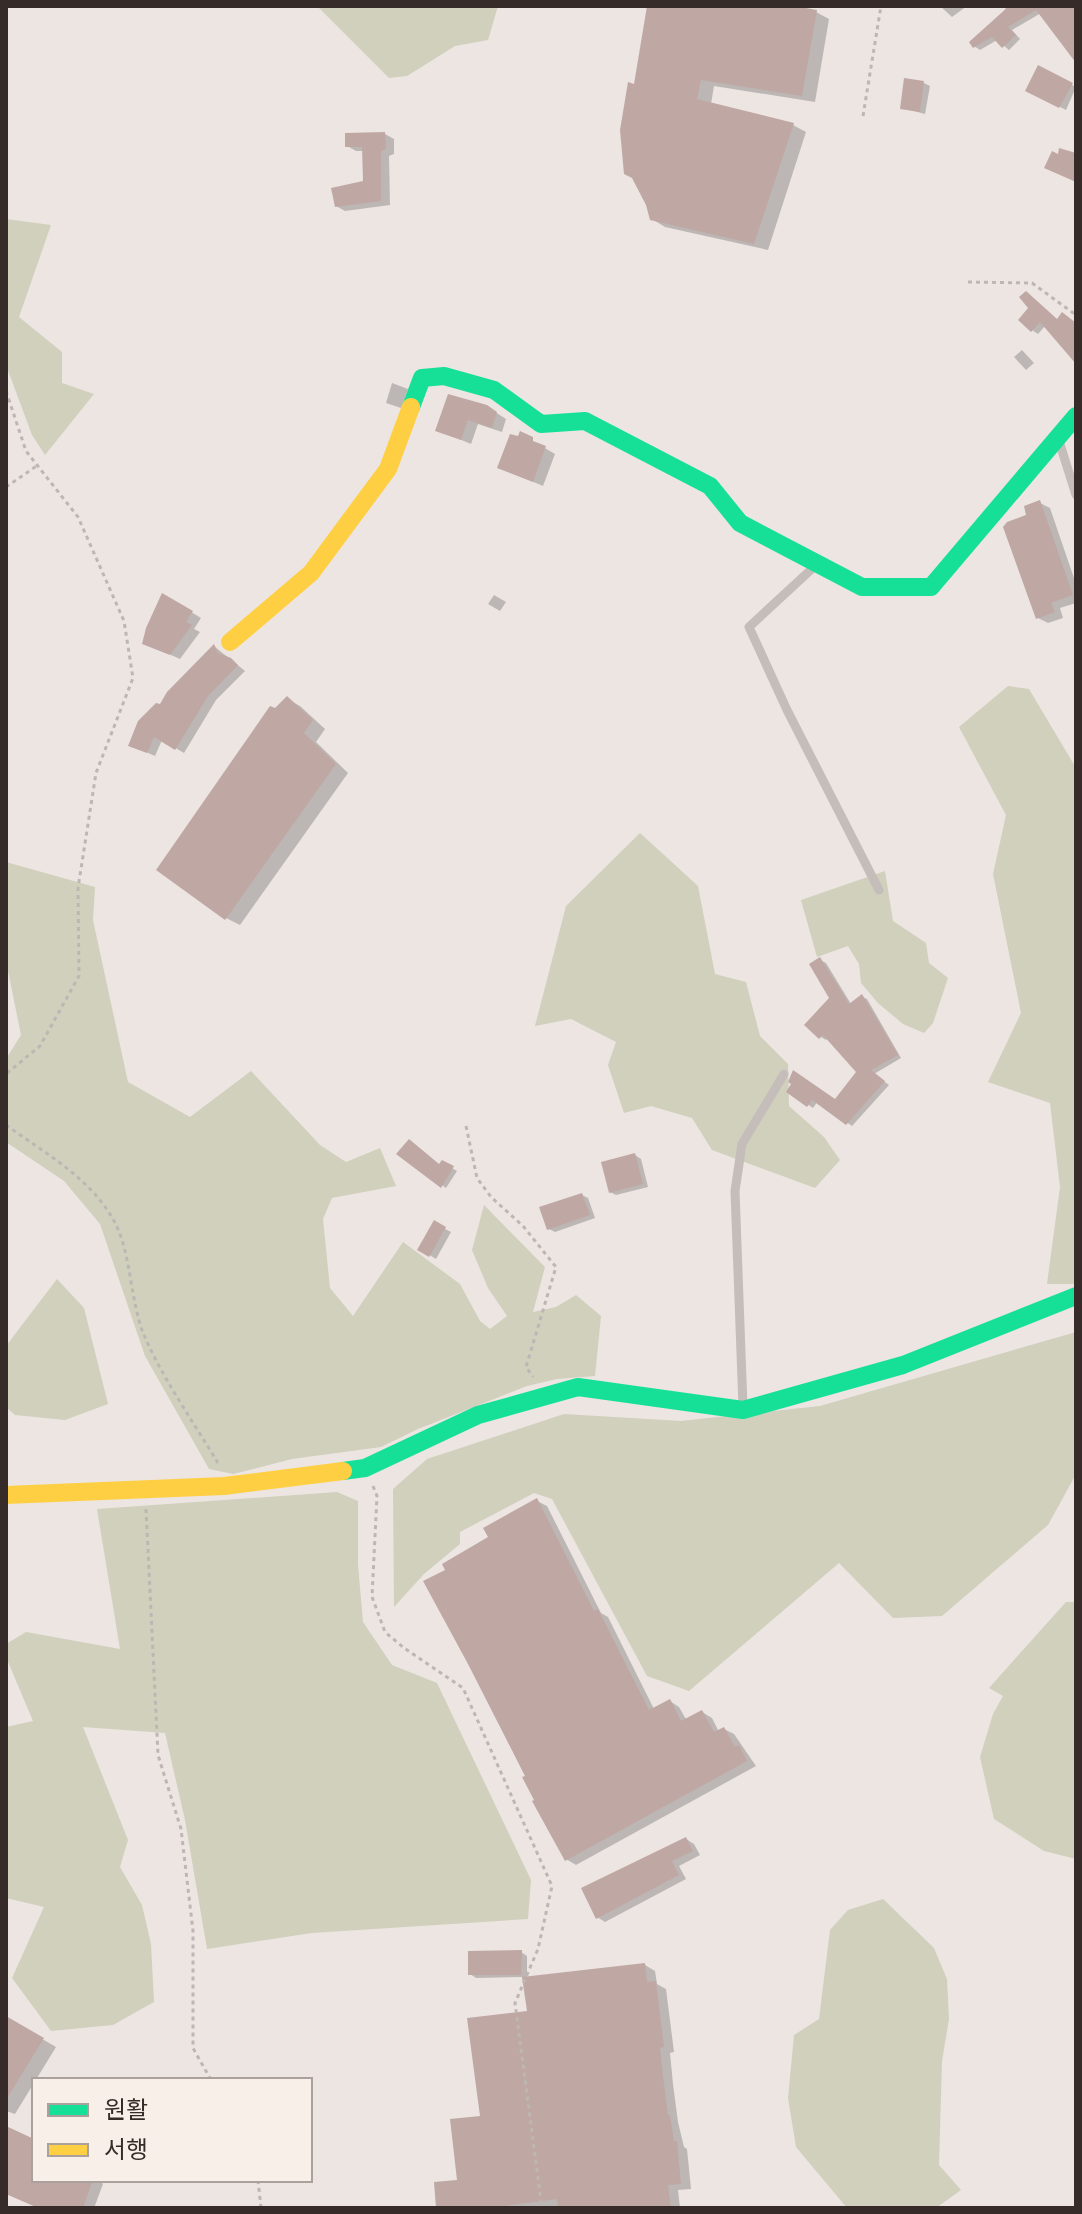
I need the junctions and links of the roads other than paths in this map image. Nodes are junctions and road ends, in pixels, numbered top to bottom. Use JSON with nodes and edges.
{"nodes":[{"id":1,"x":1076,"y":416,"type":"edge"},
{"id":2,"x":1058,"y":438,"type":"junction"},
{"id":3,"x":1076,"y":495,"type":"edge"},
{"id":4,"x":818,"y":564,"type":"junction"},
{"id":5,"x":230,"y":642,"type":"dead end"},
{"id":6,"x":879,"y":890,"type":"dead end"},
{"id":7,"x":784,"y":1074,"type":"dead end"},
{"id":8,"x":1076,"y":1296,"type":"edge"},
{"id":9,"x":743,"y":1410,"type":"junction"},
{"id":10,"x":6,"y":1495,"type":"edge"}],
"edges":[{"from":1,"to":2,"type":"street"},
{"from":2,"to":3,"type":"lane"},
{"from":2,"to":4,"type":"street"},
{"from":4,"to":5,"type":"street"},
{"from":4,"to":6,"type":"lane"},
{"from":7,"to":9,"type":"lane"},
{"from":8,"to":9,"type":"street"},
{"from":9,"to":10,"type":"street"}]}
